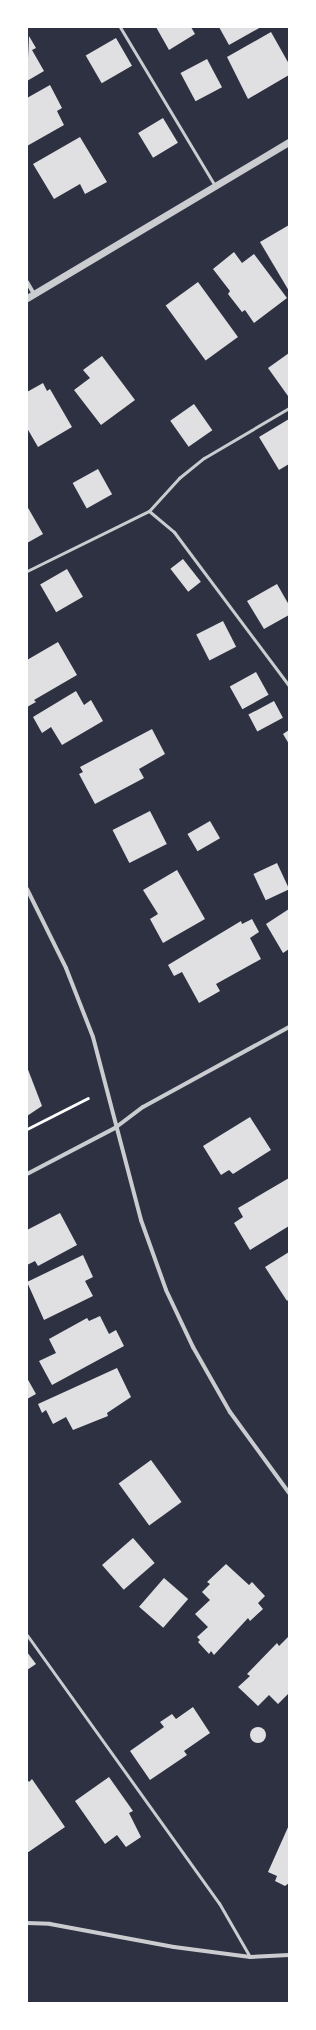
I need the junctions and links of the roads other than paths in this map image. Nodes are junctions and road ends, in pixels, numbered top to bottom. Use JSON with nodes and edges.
{"nodes":[{"id":1,"x":120,"y":27,"type":"edge"},
{"id":2,"x":289,"y":142,"type":"edge"},
{"id":3,"x":215,"y":186,"type":"junction"},
{"id":4,"x":27,"y":282,"type":"edge"},
{"id":5,"x":34,"y":294,"type":"junction"},
{"id":6,"x":27,"y":298,"type":"edge"},
{"id":7,"x":289,"y":408,"type":"edge"},
{"id":8,"x":149,"y":511,"type":"junction"},
{"id":9,"x":27,"y":571,"type":"edge"},
{"id":10,"x":289,"y":686,"type":"edge"},
{"id":11,"x":27,"y":889,"type":"edge"},
{"id":12,"x":289,"y":1027,"type":"edge"},
{"id":13,"x":115,"y":1128,"type":"junction"},
{"id":14,"x":27,"y":1174,"type":"edge"},
{"id":15,"x":289,"y":1493,"type":"edge"},
{"id":16,"x":27,"y":1635,"type":"edge"},
{"id":17,"x":27,"y":1923,"type":"edge"},
{"id":18,"x":289,"y":1955,"type":"edge"},
{"id":19,"x":250,"y":1957,"type":"junction"}],
"edges":[{"from":1,"to":3,"type":"lane"},
{"from":2,"to":3,"type":"street"},
{"from":3,"to":5,"type":"street"},
{"from":4,"to":5,"type":"street"},
{"from":5,"to":6,"type":"street"},
{"from":7,"to":8,"type":"lane"},
{"from":8,"to":9,"type":"lane"},
{"from":8,"to":10,"type":"lane"},
{"from":11,"to":13,"type":"street"},
{"from":12,"to":13,"type":"street"},
{"from":13,"to":14,"type":"street"},
{"from":13,"to":15,"type":"street"},
{"from":16,"to":19,"type":"lane"},
{"from":17,"to":19,"type":"street"},
{"from":18,"to":19,"type":"street"}]}
